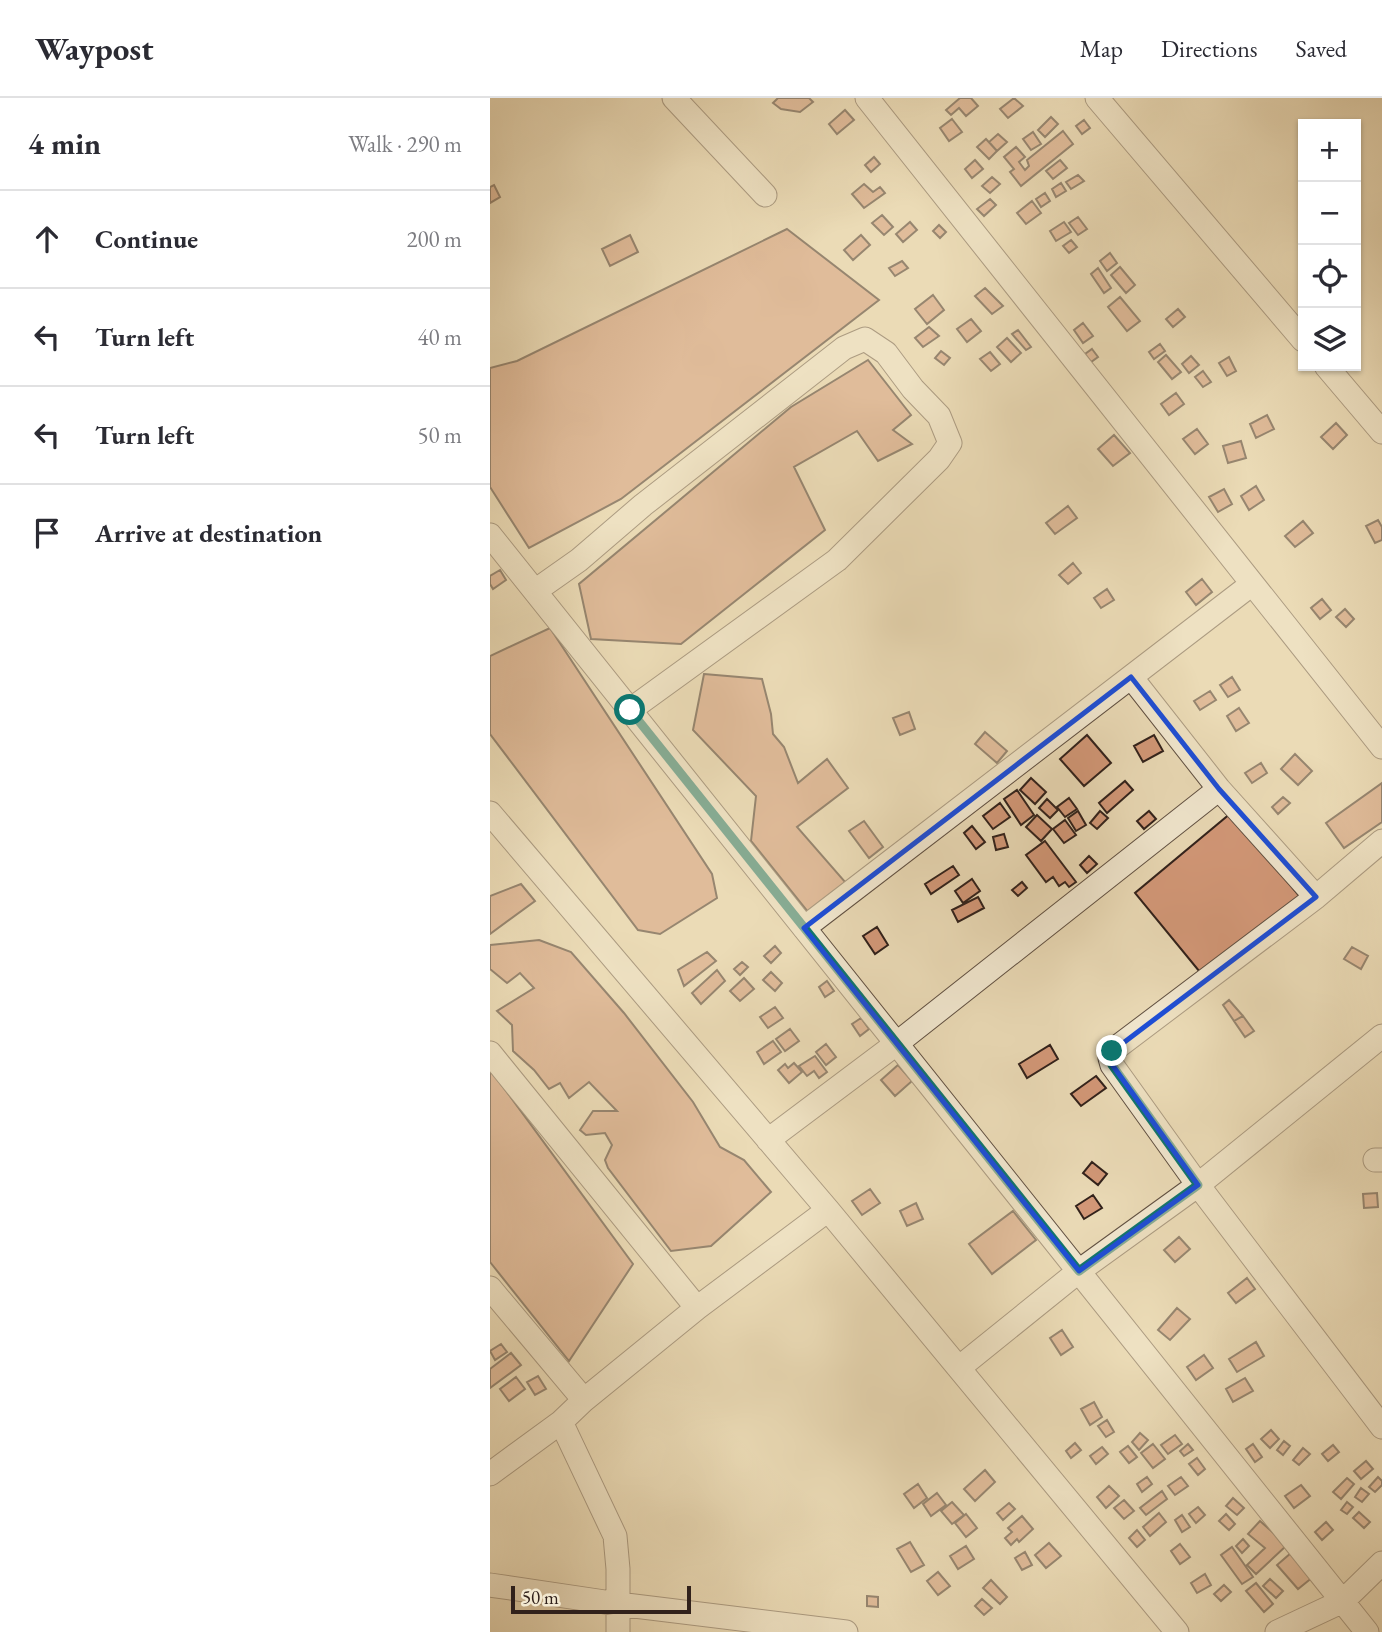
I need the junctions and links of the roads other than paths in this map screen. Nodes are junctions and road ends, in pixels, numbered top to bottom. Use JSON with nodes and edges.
{"nodes":[{"id":1,"x":674,"y":98,"type":"edge"},
{"id":2,"x":867,"y":98,"type":"edge"},
{"id":3,"x":1097,"y":98,"type":"edge"},
{"id":4,"x":765,"y":195,"type":"dead end"},
{"id":5,"x":1298,"y":334,"type":"edge"},
{"id":6,"x":1330,"y":371,"type":"edge"},
{"id":7,"x":1382,"y":432,"type":"edge"},
{"id":8,"x":490,"y":535,"type":"edge"},
{"id":9,"x":1252,"y":584,"type":"junction"},
{"id":10,"x":535,"y":591,"type":"junction"},
{"id":11,"x":1131,"y":677,"type":"junction"},
{"id":12,"x":630,"y":710,"type":"junction"},
{"id":13,"x":1382,"y":747,"type":"edge"},
{"id":14,"x":1219,"y":789,"type":"junction"},
{"id":15,"x":490,"y":813,"type":"edge"},
{"id":16,"x":1382,"y":841,"type":"edge"},
{"id":17,"x":1316,"y":897,"type":"junction"},
{"id":18,"x":804,"y":928,"type":"junction"},
{"id":19,"x":1382,"y":1036,"type":"edge"},
{"id":20,"x":896,"y":1044,"type":"junction"},
{"id":21,"x":490,"y":1053,"type":"edge"},
{"id":22,"x":768,"y":1140,"type":"junction"},
{"id":23,"x":1198,"y":1185,"type":"junction"},
{"id":24,"x":828,"y":1210,"type":"junction"},
{"id":25,"x":1079,"y":1271,"type":"junction"},
{"id":26,"x":490,"y":1287,"type":"edge"},
{"id":27,"x":697,"y":1308,"type":"junction"},
{"id":28,"x":960,"y":1367,"type":"junction"},
{"id":29,"x":584,"y":1400,"type":"junction"},
{"id":30,"x":561,"y":1422,"type":"junction"},
{"id":31,"x":1382,"y":1427,"type":"edge"},
{"id":32,"x":490,"y":1474,"type":"edge"},
{"id":33,"x":1382,"y":1563,"type":"edge"},
{"id":34,"x":490,"y":1585,"type":"edge"},
{"id":35,"x":1343,"y":1601,"type":"junction"},
{"id":36,"x":618,"y":1604,"type":"junction"},
{"id":37,"x":772,"y":1627,"type":"edge"},
{"id":38,"x":618,"y":1632,"type":"edge"},
{"id":39,"x":846,"y":1632,"type":"edge"},
{"id":40,"x":1177,"y":1632,"type":"edge"},
{"id":41,"x":1277,"y":1632,"type":"edge"},
{"id":42,"x":1367,"y":1632,"type":"edge"}],
"edges":[{"from":1,"to":4,"type":"street"},
{"from":2,"to":9,"type":"street"},
{"from":3,"to":5,"type":"street"},
{"from":6,"to":7,"type":"street"},
{"from":8,"to":10,"type":"street"},
{"from":9,"to":11,"type":"street"},
{"from":9,"to":13,"type":"street"},
{"from":10,"to":12,"type":"street"},
{"from":10,"to":12,"type":"street"},
{"from":11,"to":14,"type":"street"},
{"from":11,"to":18,"type":"street"},
{"from":12,"to":18,"type":"street"},
{"from":14,"to":17,"type":"street"},
{"from":14,"to":20,"type":"street"},
{"from":15,"to":22,"type":"street"},
{"from":16,"to":17,"type":"street"},
{"from":17,"to":23,"type":"street"},
{"from":18,"to":20,"type":"street"},
{"from":19,"to":23,"type":"street"},
{"from":20,"to":22,"type":"street"},
{"from":20,"to":25,"type":"street"},
{"from":21,"to":27,"type":"street"},
{"from":22,"to":24,"type":"street"},
{"from":23,"to":25,"type":"street"},
{"from":23,"to":31,"type":"street"},
{"from":24,"to":27,"type":"street"},
{"from":24,"to":28,"type":"street"},
{"from":25,"to":28,"type":"street"},
{"from":25,"to":35,"type":"street"},
{"from":26,"to":29,"type":"street"},
{"from":27,"to":29,"type":"street"},
{"from":28,"to":40,"type":"street"},
{"from":29,"to":30,"type":"street"},
{"from":30,"to":32,"type":"street"},
{"from":30,"to":36,"type":"street"},
{"from":33,"to":35,"type":"street"},
{"from":34,"to":36,"type":"street"},
{"from":35,"to":41,"type":"street"},
{"from":35,"to":42,"type":"street"},
{"from":36,"to":37,"type":"street"},
{"from":36,"to":38,"type":"street"},
{"from":37,"to":39,"type":"street"}]}
